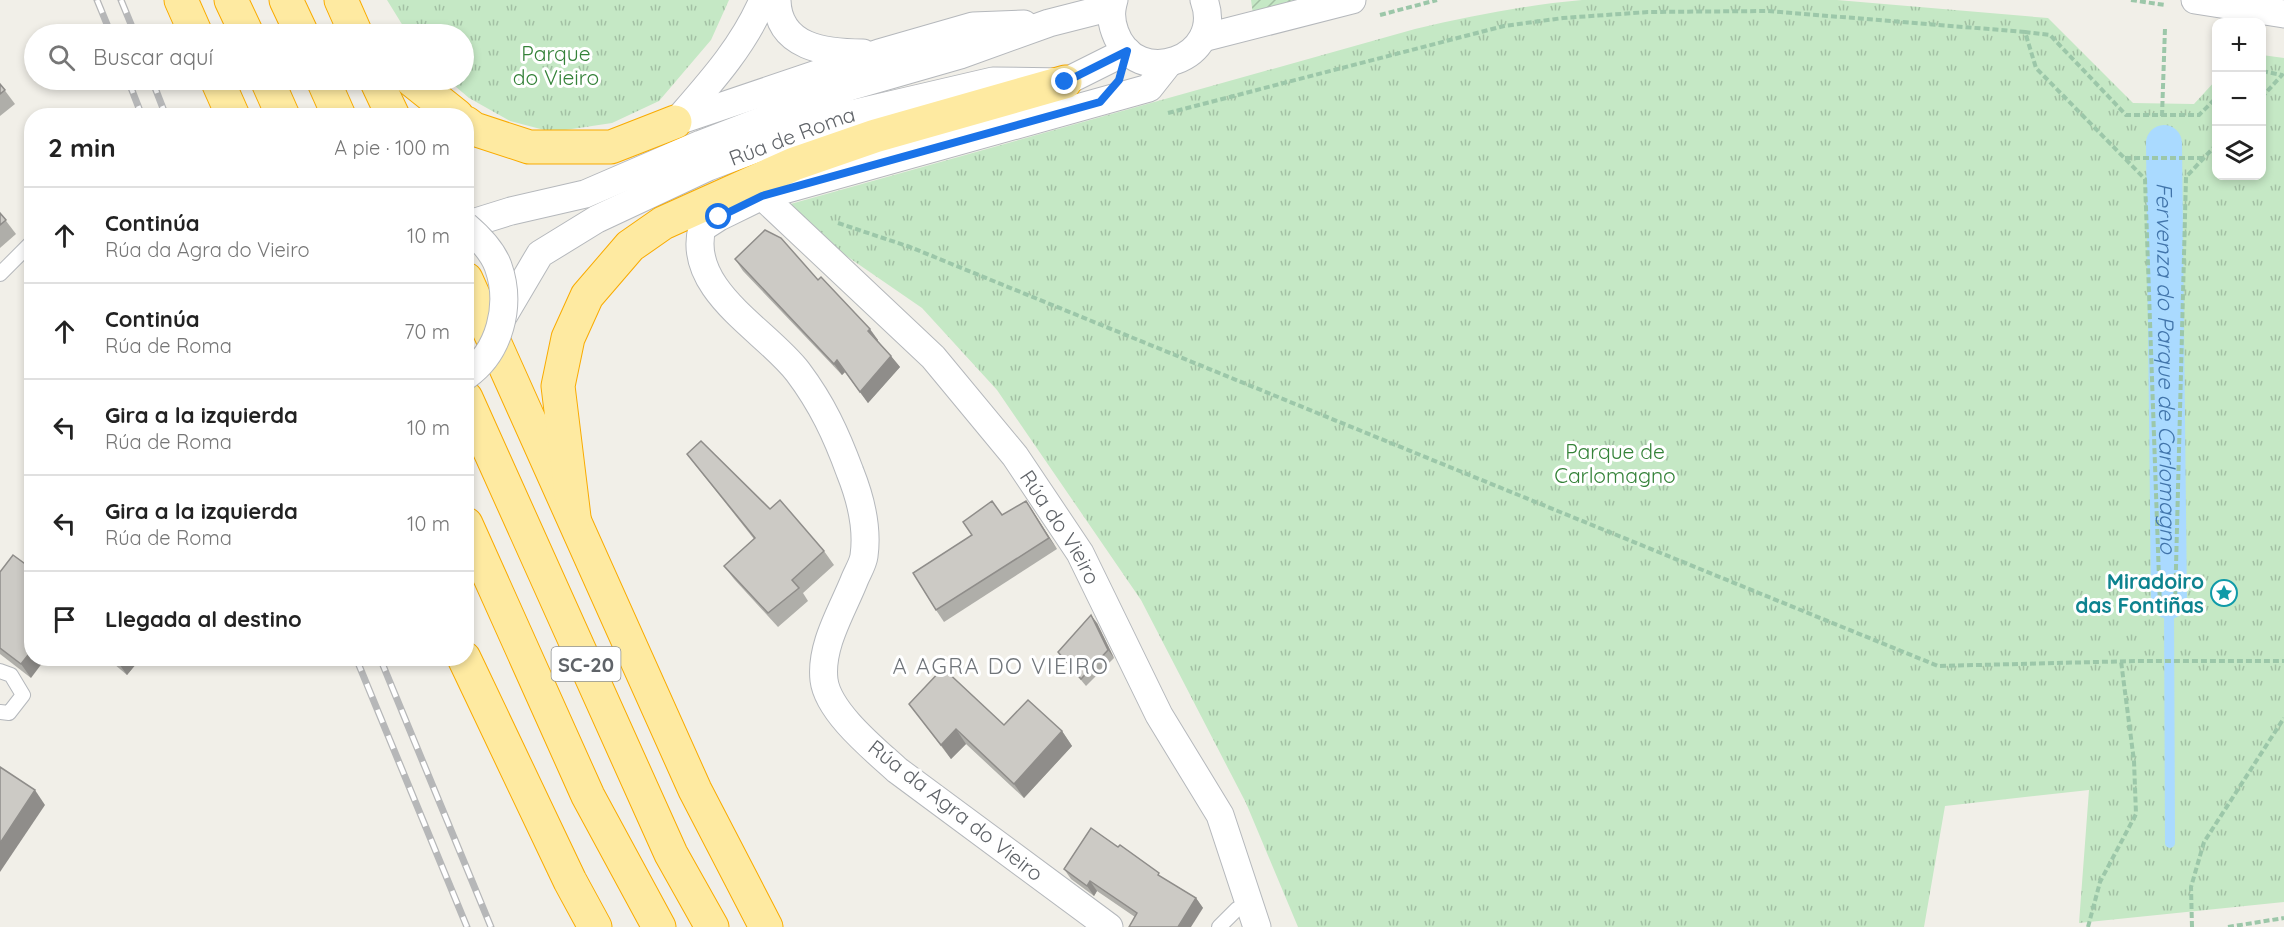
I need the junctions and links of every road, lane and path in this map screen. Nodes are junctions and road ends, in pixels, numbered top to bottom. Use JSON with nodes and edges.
{"nodes":[{"id":1,"x":181,"y":0,"type":"edge"},
{"id":2,"x":231,"y":0,"type":"edge"},
{"id":3,"x":286,"y":0,"type":"edge"},
{"id":4,"x":763,"y":0,"type":"edge"},
{"id":5,"x":777,"y":0,"type":"edge"},
{"id":6,"x":1204,"y":0,"type":"edge"},
{"id":7,"x":1352,"y":0,"type":"edge"},
{"id":8,"x":2195,"y":0,"type":"edge"},
{"id":9,"x":1113,"y":3,"type":"edge"},
{"id":10,"x":2284,"y":14,"type":"edge"},
{"id":11,"x":1049,"y":23,"type":"junction"},
{"id":12,"x":192,"y":24,"type":"edge"},
{"id":13,"x":242,"y":24,"type":"edge"},
{"id":14,"x":297,"y":24,"type":"edge"},
{"id":15,"x":2165,"y":28,"type":"dead end"},
{"id":16,"x":2025,"y":32,"type":"junction"},
{"id":17,"x":1203,"y":38,"type":"junction"},
{"id":18,"x":1127,"y":51,"type":"junction"},
{"id":19,"x":879,"y":53,"type":"junction"},
{"id":20,"x":1168,"y":64,"type":"junction"},
{"id":21,"x":2266,"y":72,"type":"edge"},
{"id":22,"x":2283,"y":75,"type":"edge"},
{"id":23,"x":1065,"y":82,"type":"junction"},
{"id":24,"x":221,"y":90,"type":"edge"},
{"id":25,"x":271,"y":90,"type":"edge"},
{"id":26,"x":327,"y":90,"type":"edge"},
{"id":27,"x":381,"y":90,"type":"edge"},
{"id":28,"x":424,"y":90,"type":"edge"},
{"id":29,"x":2266,"y":93,"type":"edge"},
{"id":30,"x":1100,"y":102,"type":"junction"},
{"id":31,"x":2212,"y":103,"type":"edge"},
{"id":32,"x":229,"y":108,"type":"edge"},
{"id":33,"x":279,"y":108,"type":"edge"},
{"id":34,"x":335,"y":108,"type":"edge"},
{"id":35,"x":389,"y":108,"type":"edge"},
{"id":36,"x":447,"y":108,"type":"edge"},
{"id":37,"x":1164,"y":114,"type":"dead end"},
{"id":38,"x":2162,"y":116,"type":"junction"},
{"id":39,"x":675,"y":122,"type":"junction"},
{"id":40,"x":474,"y":129,"type":"edge"},
{"id":41,"x":2212,"y":150,"type":"edge"},
{"id":42,"x":704,"y":156,"type":"junction"},
{"id":43,"x":2124,"y":158,"type":"junction"},
{"id":44,"x":2204,"y":158,"type":"junction"},
{"id":45,"x":762,"y":196,"type":"junction"},
{"id":46,"x":474,"y":223,"type":"edge"},
{"id":47,"x":837,"y":223,"type":"dead end"},
{"id":48,"x":474,"y":233,"type":"edge"},
{"id":49,"x":24,"y":250,"type":"edge"},
{"id":50,"x":0,"y":274,"type":"edge"},
{"id":51,"x":474,"y":297,"type":"edge"},
{"id":52,"x":504,"y":315,"type":"junction"},
{"id":53,"x":474,"y":371,"type":"edge"},
{"id":54,"x":474,"y":416,"type":"edge"},
{"id":55,"x":574,"y":517,"type":"junction"},
{"id":56,"x":474,"y":542,"type":"edge"},
{"id":57,"x":2175,"y":606,"type":"dead end"},
{"id":58,"x":2160,"y":607,"type":"dead end"},
{"id":59,"x":2121,"y":661,"type":"junction"},
{"id":60,"x":2284,"y":661,"type":"edge"},
{"id":61,"x":468,"y":666,"type":"edge"},
{"id":62,"x":0,"y":671,"type":"edge"},
{"id":63,"x":0,"y":712,"type":"edge"},
{"id":64,"x":2284,"y":718,"type":"edge"},
{"id":65,"x":1253,"y":915,"type":"edge"},
{"id":66,"x":2284,"y":918,"type":"edge"},
{"id":67,"x":595,"y":927,"type":"edge"},
{"id":68,"x":659,"y":927,"type":"edge"},
{"id":69,"x":712,"y":927,"type":"edge"},
{"id":70,"x":766,"y":927,"type":"edge"},
{"id":71,"x":1110,"y":927,"type":"edge"},
{"id":72,"x":1219,"y":927,"type":"edge"},
{"id":73,"x":2088,"y":927,"type":"edge"},
{"id":74,"x":2192,"y":927,"type":"edge"},
{"id":75,"x":2228,"y":927,"type":"edge"}],
"edges":[{"from":1,"to":12,"type":"highway"},
{"from":2,"to":13,"type":"highway"},
{"from":3,"to":14,"type":"highway"},
{"from":4,"to":39,"type":"street"},
{"from":5,"to":19,"type":"street"},
{"from":6,"to":17,"type":"street"},
{"from":7,"to":17,"type":"street"},
{"from":8,"to":10,"type":"street"},
{"from":9,"to":11,"type":"street","name":"Rúa de Roma"},
{"from":9,"to":18,"type":"street","name":"Rúa de Roma"},
{"from":11,"to":19,"type":"street","name":"Rúa de Roma"},
{"from":11,"to":42,"type":"street","name":"Rúa de Roma"},
{"from":15,"to":38,"type":"path"},
{"from":16,"to":37,"type":"path"},
{"from":16,"to":38,"type":"path"},
{"from":16,"to":43,"type":"path"},
{"from":17,"to":20,"type":"street"},
{"from":18,"to":20,"type":"street"},
{"from":18,"to":23,"type":"street","name":"Rúa de Roma"},
{"from":18,"to":30,"type":"street"},
{"from":19,"to":39,"type":"street","name":"Rúa de Roma"},
{"from":20,"to":30,"type":"street"},
{"from":21,"to":22,"type":"path"},
{"from":22,"to":29,"type":"path"},
{"from":23,"to":42,"type":"street","name":"Rúa de Roma"},
{"from":23,"to":55,"type":"highway"},
{"from":24,"to":32,"type":"highway"},
{"from":25,"to":33,"type":"highway"},
{"from":26,"to":34,"type":"highway"},
{"from":27,"to":35,"type":"highway"},
{"from":28,"to":36,"type":"highway"},
{"from":30,"to":45,"type":"street"},
{"from":31,"to":38,"type":"path"},
{"from":39,"to":40,"type":"highway"},
{"from":41,"to":44,"type":"path"},
{"from":42,"to":46,"type":"street","name":"Rúa de Roma"},
{"from":42,"to":52,"type":"street","name":"Rúa de Roma"},
{"from":43,"to":44,"type":"path"},
{"from":43,"to":58,"type":"path"},
{"from":44,"to":57,"type":"path"},
{"from":45,"to":65,"type":"street","name":"Rúa do Vieiro"},
{"from":45,"to":71,"type":"street","name":"Rúa da Agra do Vieiro"},
{"from":47,"to":59,"type":"path"},
{"from":48,"to":52,"type":"street","bridge":true},
{"from":49,"to":50,"type":"lane"},
{"from":51,"to":55,"type":"highway"},
{"from":52,"to":53,"type":"street","bridge":true},
{"from":54,"to":69,"type":"highway","number":"SC-20"},
{"from":55,"to":70,"type":"highway"},
{"from":56,"to":68,"type":"highway","number":"SC-20"},
{"from":59,"to":60,"type":"path"},
{"from":59,"to":73,"type":"path"},
{"from":61,"to":67,"type":"highway"},
{"from":62,"to":63,"type":"lane"},
{"from":64,"to":74,"type":"path"},
{"from":65,"to":72,"type":"lane"},
{"from":66,"to":75,"type":"path"}]}
